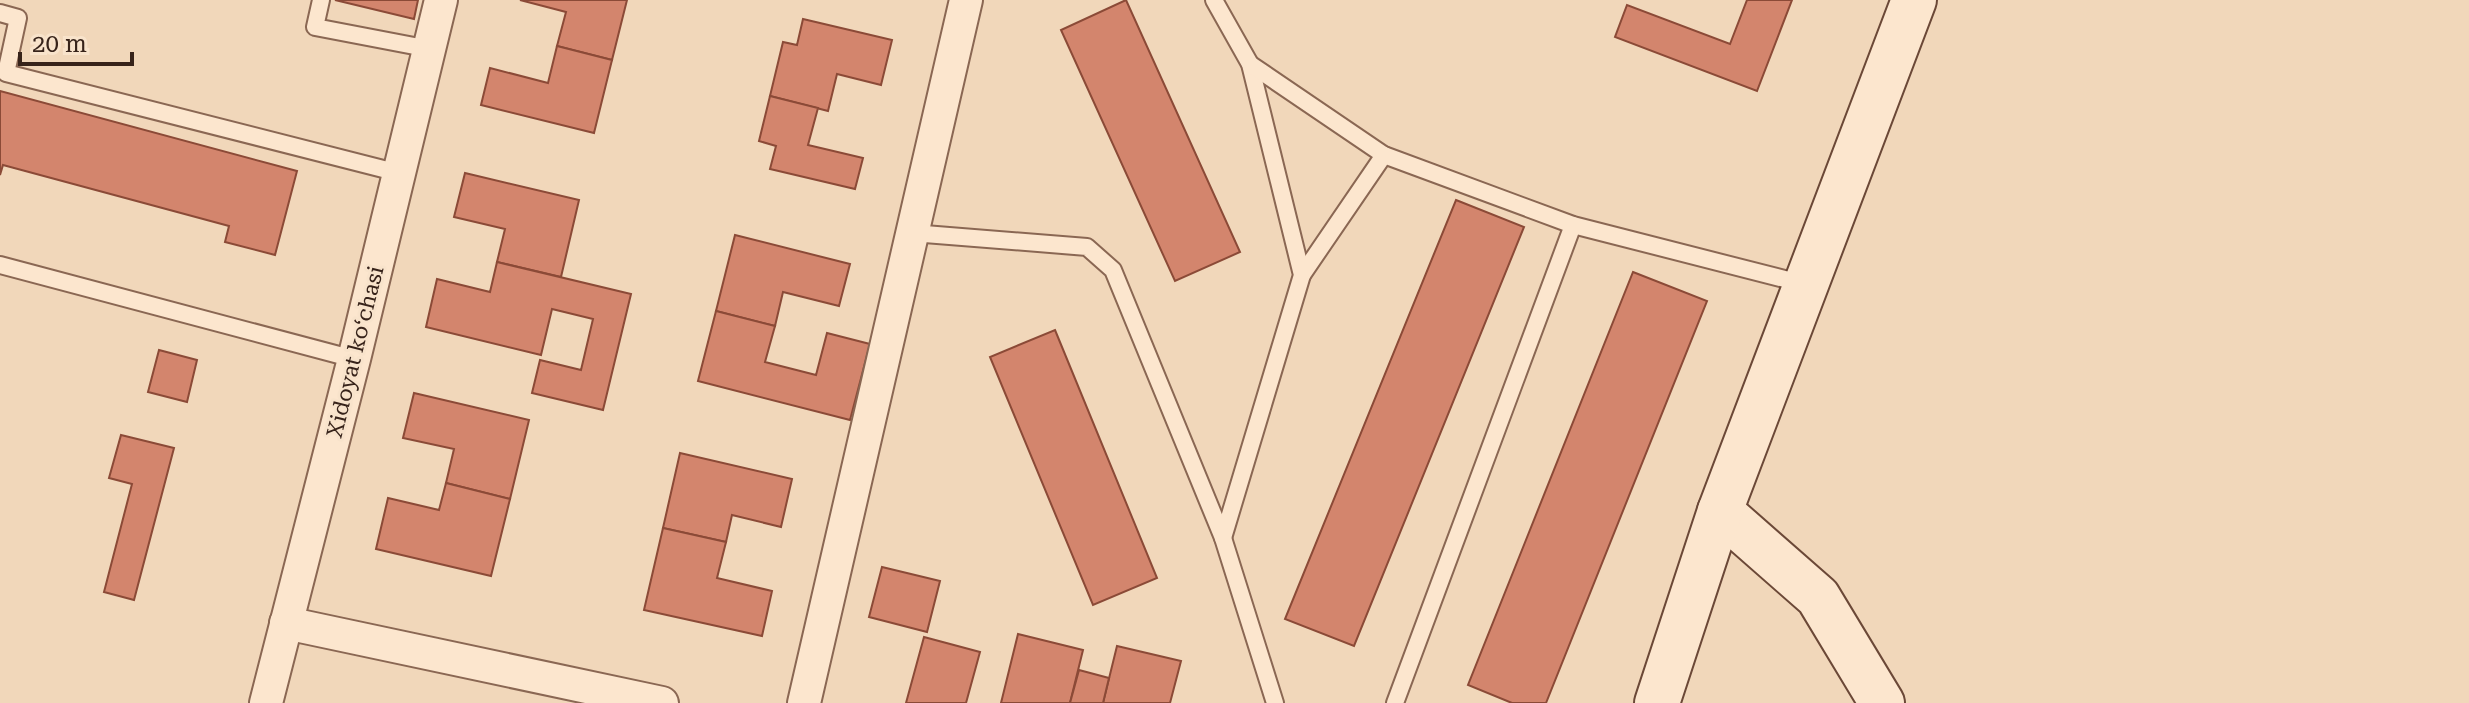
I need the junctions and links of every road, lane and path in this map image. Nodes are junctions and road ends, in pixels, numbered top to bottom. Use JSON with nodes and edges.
{"nodes":[{"id":1,"x":321,"y":0,"type":"edge"},
{"id":2,"x":441,"y":0,"type":"edge"},
{"id":3,"x":966,"y":0,"type":"edge"},
{"id":4,"x":1214,"y":0,"type":"edge"},
{"id":5,"x":1914,"y":0,"type":"edge"},
{"id":6,"x":0,"y":13,"type":"edge"},
{"id":7,"x":430,"y":49,"type":"junction"},
{"id":8,"x":1250,"y":64,"type":"junction"},
{"id":9,"x":1384,"y":155,"type":"junction"},
{"id":10,"x":399,"y":173,"type":"junction"},
{"id":11,"x":1573,"y":225,"type":"junction"},
{"id":12,"x":912,"y":233,"type":"junction"},
{"id":13,"x":0,"y":265,"type":"edge"},
{"id":14,"x":1302,"y":275,"type":"junction"},
{"id":15,"x":1806,"y":284,"type":"junction"},
{"id":16,"x":354,"y":359,"type":"junction"},
{"id":17,"x":1720,"y":511,"type":"junction"},
{"id":18,"x":1223,"y":538,"type":"junction"},
{"id":19,"x":286,"y":623,"type":"junction"},
{"id":20,"x":266,"y":703,"type":"edge"},
{"id":21,"x":662,"y":703,"type":"edge"},
{"id":22,"x":804,"y":703,"type":"edge"},
{"id":23,"x":1275,"y":703,"type":"edge"},
{"id":24,"x":1395,"y":703,"type":"edge"},
{"id":25,"x":1657,"y":703,"type":"edge"},
{"id":26,"x":1882,"y":703,"type":"edge"}],
"edges":[{"from":1,"to":7,"type":"lane"},
{"from":2,"to":7,"type":"street","name":"Xidoyat koʻchasi"},
{"from":3,"to":12,"type":"street"},
{"from":4,"to":8,"type":"lane"},
{"from":5,"to":15,"type":"main road"},
{"from":6,"to":10,"type":"lane"},
{"from":7,"to":10,"type":"street","name":"Xidoyat koʻchasi"},
{"from":8,"to":9,"type":"lane"},
{"from":8,"to":14,"type":"lane"},
{"from":9,"to":11,"type":"lane"},
{"from":9,"to":14,"type":"lane"},
{"from":10,"to":16,"type":"street","name":"Xidoyat koʻchasi"},
{"from":11,"to":15,"type":"lane"},
{"from":11,"to":24,"type":"lane"},
{"from":12,"to":18,"type":"lane"},
{"from":12,"to":22,"type":"street"},
{"from":13,"to":16,"type":"lane"},
{"from":14,"to":18,"type":"lane"},
{"from":15,"to":17,"type":"main road"},
{"from":16,"to":19,"type":"street","name":"Xidoyat koʻchasi"},
{"from":17,"to":25,"type":"main road"},
{"from":17,"to":26,"type":"main road"},
{"from":18,"to":23,"type":"lane"},
{"from":19,"to":20,"type":"street","name":"Xidoyat koʻchasi"},
{"from":19,"to":21,"type":"street"}]}
